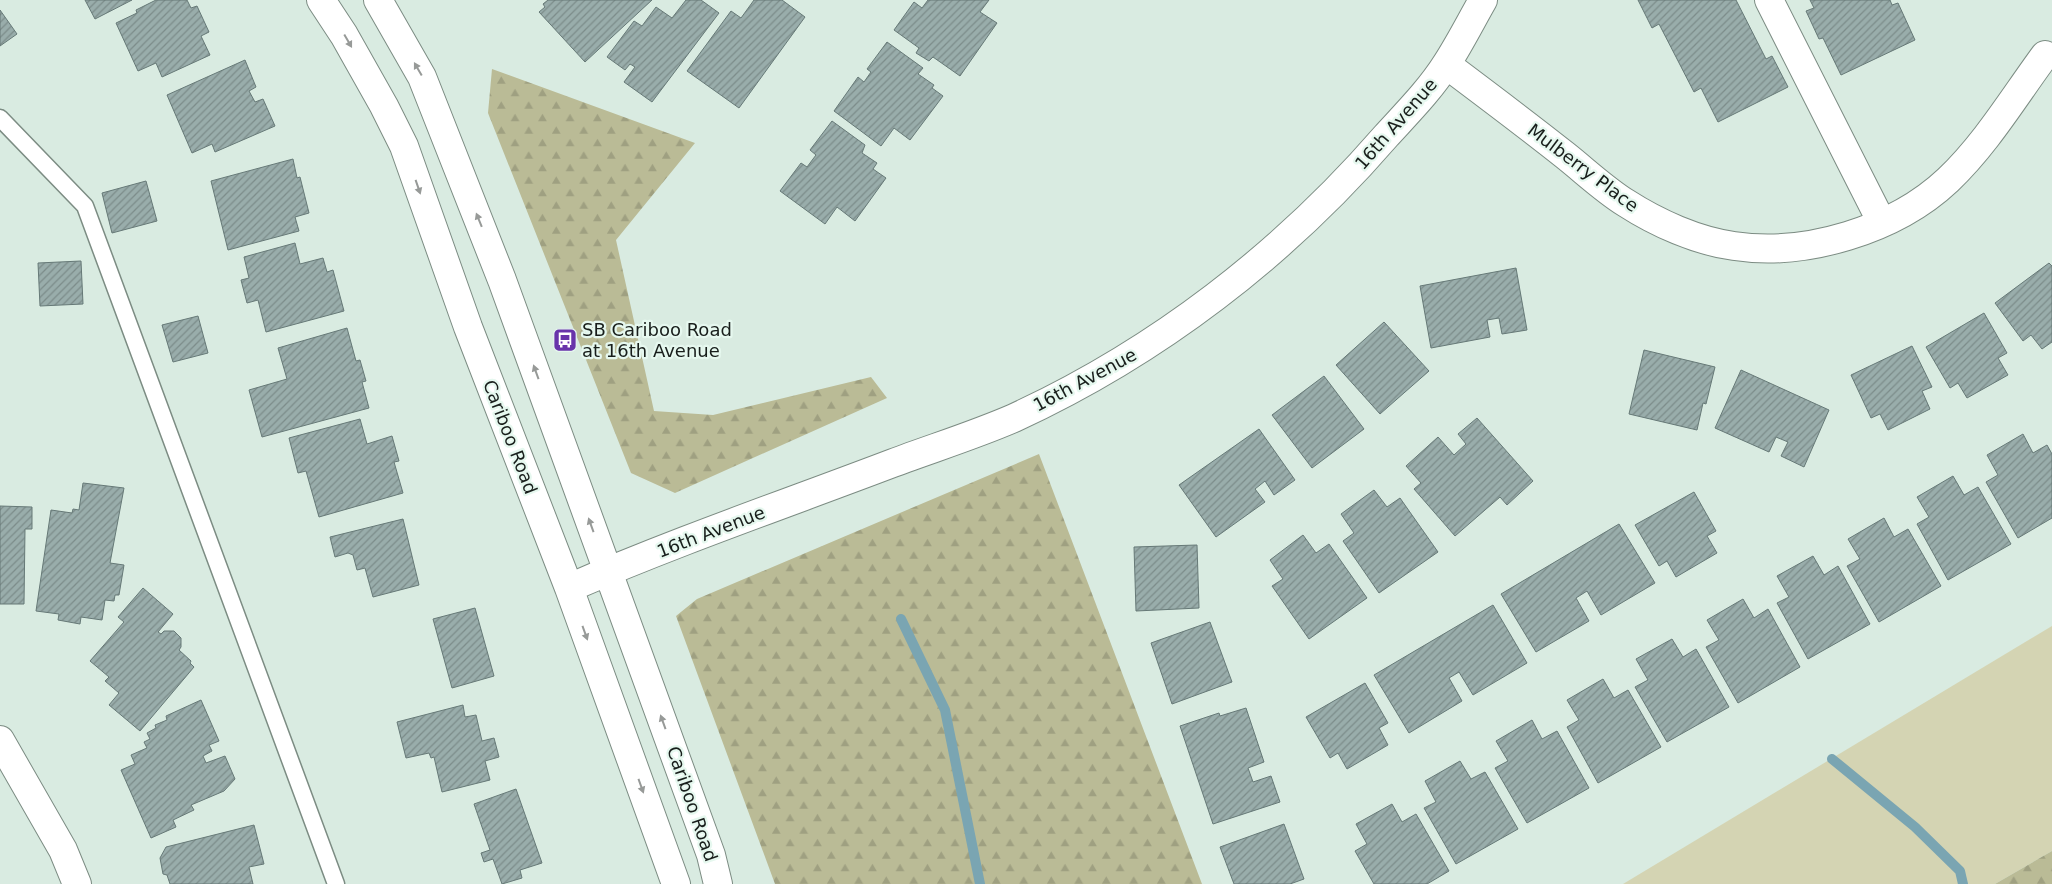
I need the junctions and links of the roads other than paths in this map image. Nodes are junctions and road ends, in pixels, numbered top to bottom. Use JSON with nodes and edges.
{"nodes":[{"id":1,"x":321,"y":0,"type":"edge"},
{"id":2,"x":378,"y":0,"type":"edge"},
{"id":3,"x":1483,"y":0,"type":"edge"},
{"id":4,"x":1769,"y":0,"type":"edge"},
{"id":5,"x":2045,"y":55,"type":"dead end"},
{"id":6,"x":1446,"y":64,"type":"junction"},
{"id":7,"x":0,"y":118,"type":"edge"},
{"id":8,"x":1882,"y":223,"type":"junction"},
{"id":9,"x":608,"y":570,"type":"junction"},
{"id":10,"x":568,"y":588,"type":"junction"},
{"id":11,"x":0,"y":740,"type":"edge"},
{"id":12,"x":77,"y":884,"type":"edge"},
{"id":13,"x":336,"y":884,"type":"edge"},
{"id":14,"x":676,"y":884,"type":"edge"},
{"id":15,"x":718,"y":884,"type":"edge"}],
"edges":[{"from":1,"to":10,"type":"street","name":"Cariboo Road","one_way":true},
{"from":9,"to":2,"type":"street","name":"Cariboo Road","one_way":true},
{"from":3,"to":6,"type":"street","name":"16th Avenue"},
{"from":4,"to":8,"type":"street"},
{"from":5,"to":8,"type":"street","name":"Mulberry Place"},
{"from":6,"to":8,"type":"street","name":"Mulberry Place"},
{"from":6,"to":9,"type":"street","name":"16th Avenue"},
{"from":7,"to":13,"type":"lane"},
{"from":9,"to":10,"type":"street","name":"16th Avenue"},
{"from":15,"to":9,"type":"street","name":"Cariboo Road","one_way":true},
{"from":10,"to":14,"type":"street","name":"Cariboo Road","one_way":true},
{"from":11,"to":12,"type":"street"}]}
